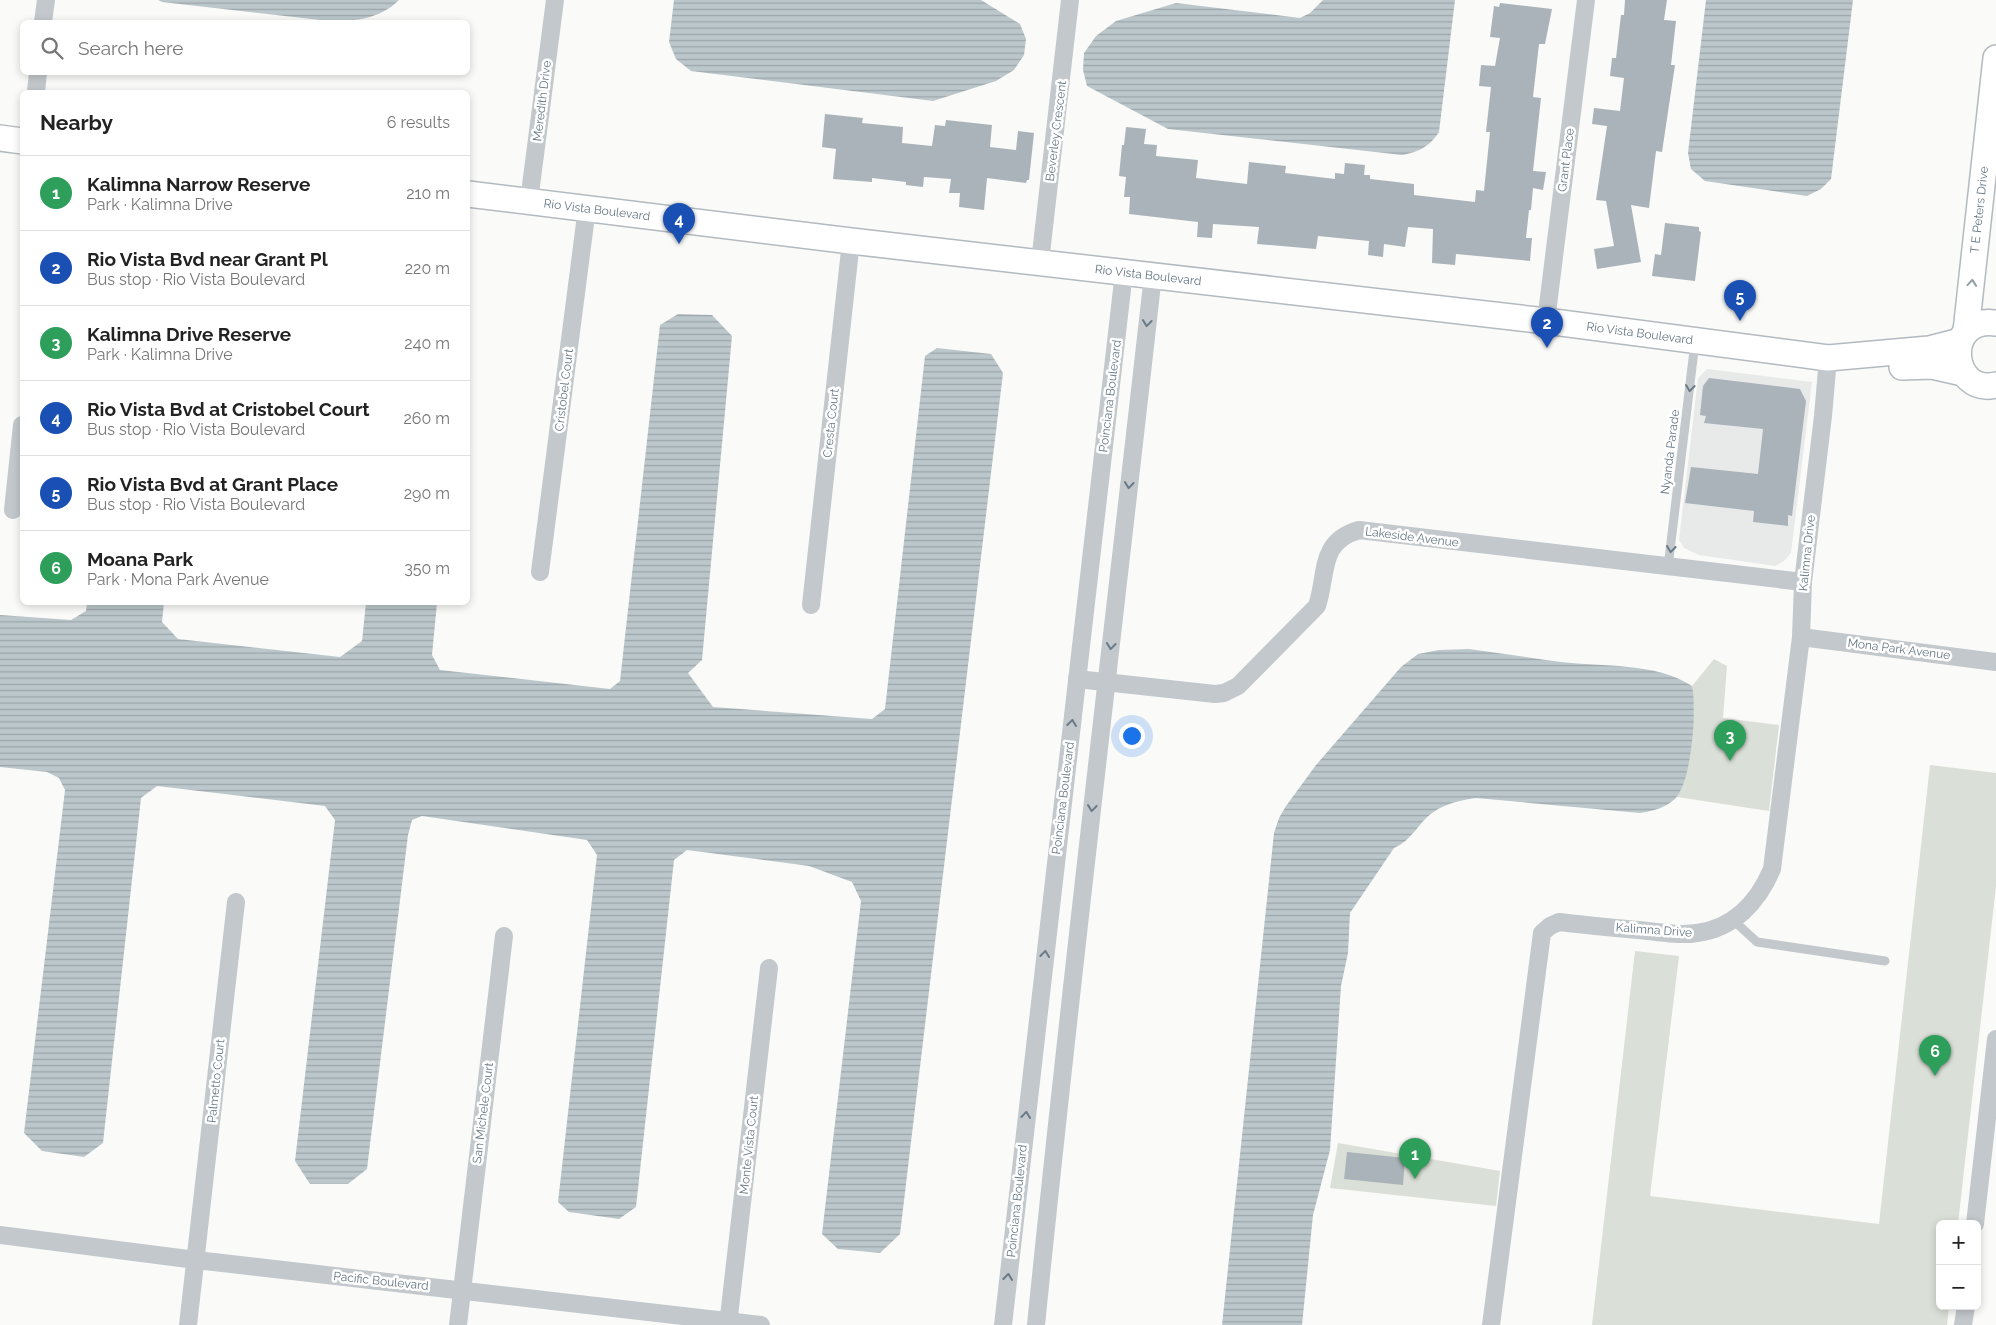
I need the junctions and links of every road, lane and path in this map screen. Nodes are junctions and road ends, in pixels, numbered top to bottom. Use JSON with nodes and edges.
{"nodes":[{"id":1,"x":46,"y":0,"type":"edge"},
{"id":2,"x":555,"y":0,"type":"edge"},
{"id":3,"x":1070,"y":0,"type":"edge"},
{"id":4,"x":1586,"y":0,"type":"edge"},
{"id":5,"x":43,"y":20,"type":"edge"},
{"id":6,"x":1995,"y":72,"type":"edge"},
{"id":7,"x":38,"y":75,"type":"edge"},
{"id":8,"x":36,"y":90,"type":"edge"},
{"id":9,"x":0,"y":138,"type":"edge"},
{"id":10,"x":20,"y":141,"type":"edge"},
{"id":11,"x":470,"y":194,"type":"edge"},
{"id":12,"x":529,"y":201,"type":"junction"},
{"id":13,"x":587,"y":208,"type":"junction"},
{"id":14,"x":851,"y":241,"type":"junction"},
{"id":15,"x":1040,"y":262,"type":"junction"},
{"id":16,"x":1124,"y":272,"type":"junction"},
{"id":17,"x":1152,"y":275,"type":"junction"},
{"id":18,"x":1546,"y":321,"type":"junction"},
{"id":19,"x":1996,"y":323,"type":"edge"},
{"id":20,"x":1963,"y":336,"type":"junction"},
{"id":21,"x":1695,"y":340,"type":"junction"},
{"id":22,"x":1828,"y":358,"type":"junction"},
{"id":23,"x":1963,"y":373,"type":"junction"},
{"id":24,"x":1996,"y":385,"type":"edge"},
{"id":25,"x":20,"y":444,"type":"edge"},
{"id":26,"x":13,"y":510,"type":"dead end"},
{"id":27,"x":1668,"y":567,"type":"junction"},
{"id":28,"x":540,"y":572,"type":"dead end"},
{"id":29,"x":1803,"y":582,"type":"junction"},
{"id":30,"x":811,"y":605,"type":"dead end"},
{"id":31,"x":1801,"y":637,"type":"junction"},
{"id":32,"x":1996,"y":662,"type":"edge"},
{"id":33,"x":1077,"y":679,"type":"junction"},
{"id":34,"x":1107,"y":682,"type":"junction"},
{"id":35,"x":236,"y":902,"type":"dead end"},
{"id":36,"x":1734,"y":920,"type":"junction"},
{"id":37,"x":504,"y":936,"type":"dead end"},
{"id":38,"x":1885,"y":960,"type":"dead end"},
{"id":39,"x":769,"y":968,"type":"dead end"},
{"id":40,"x":1037,"y":1023,"type":"junction"},
{"id":41,"x":1066,"y":1026,"type":"junction"},
{"id":42,"x":1996,"y":1039,"type":"edge"},
{"id":43,"x":1975,"y":1220,"type":"edge"},
{"id":44,"x":0,"y":1235,"type":"edge"},
{"id":45,"x":196,"y":1260,"type":"junction"},
{"id":46,"x":462,"y":1290,"type":"junction"},
{"id":47,"x":1965,"y":1310,"type":"edge"},
{"id":48,"x":729,"y":1323,"type":"edge"},
{"id":49,"x":188,"y":1325,"type":"edge"},
{"id":50,"x":458,"y":1325,"type":"edge"},
{"id":51,"x":761,"y":1325,"type":"edge"},
{"id":52,"x":1003,"y":1325,"type":"edge"},
{"id":53,"x":1036,"y":1325,"type":"edge"},
{"id":54,"x":1491,"y":1325,"type":"edge"},
{"id":55,"x":1963,"y":1325,"type":"edge"}],
"edges":[{"from":1,"to":5,"type":"street"},
{"from":2,"to":12,"type":"street","name":"Meredith Drive"},
{"from":3,"to":15,"type":"street","name":"Beverley Crescent"},
{"from":4,"to":18,"type":"street","name":"Grant Place"},
{"from":20,"to":6,"type":"street","name":"T E Peters Drive","one_way":true},
{"from":7,"to":8,"type":"street"},
{"from":9,"to":10,"type":"street"},
{"from":11,"to":12,"type":"street","name":"Rio Vista Boulevard"},
{"from":12,"to":13,"type":"street","name":"Rio Vista Boulevard"},
{"from":13,"to":14,"type":"street","name":"Rio Vista Boulevard"},
{"from":13,"to":28,"type":"street","name":"Cristobel Court"},
{"from":14,"to":15,"type":"street","name":"Rio Vista Boulevard"},
{"from":14,"to":30,"type":"street","name":"Cresta Court"},
{"from":15,"to":16,"type":"street","name":"Rio Vista Boulevard"},
{"from":16,"to":17,"type":"street","name":"Rio Vista Boulevard"},
{"from":16,"to":33,"type":"street","name":"Poinciana Boulevard"},
{"from":17,"to":18,"type":"street","name":"Rio Vista Boulevard"},
{"from":17,"to":34,"type":"street","one_way":true},
{"from":18,"to":21,"type":"street","name":"Rio Vista Boulevard"},
{"from":19,"to":20,"type":"street","name":"Rio Vista Boulevard"},
{"from":20,"to":22,"type":"street","name":"Rio Vista Boulevard"},
{"from":20,"to":23,"type":"street","name":"T E Peters Drive"},
{"from":21,"to":22,"type":"street","name":"Rio Vista Boulevard"},
{"from":21,"to":27,"type":"lane","name":"Nyanda Parade","one_way":true},
{"from":22,"to":23,"type":"street","name":"Rio Vista Boulevard"},
{"from":22,"to":29,"type":"street","name":"Kalimna Drive"},
{"from":23,"to":24,"type":"street","name":"Rio Vista Boulevard"},
{"from":25,"to":26,"type":"street"},
{"from":27,"to":29,"type":"street","name":"Lakeside Avenue"},
{"from":27,"to":34,"type":"street","name":"Lakeside Avenue"},
{"from":29,"to":31,"type":"street","name":"Kalimna Drive"},
{"from":31,"to":32,"type":"street","name":"Mona Park Avenue"},
{"from":31,"to":36,"type":"street","name":"Kalimna Drive"},
{"from":33,"to":34,"type":"street","name":"Lakeside Avenue"},
{"from":40,"to":33,"type":"street","name":"Poinciana Boulevard","one_way":true},
{"from":34,"to":41,"type":"street","one_way":true},
{"from":35,"to":45,"type":"street","name":"Palmetto Court"},
{"from":36,"to":38,"type":"lane"},
{"from":36,"to":54,"type":"street","name":"Kalimna Drive"},
{"from":37,"to":46,"type":"street","name":"San Michele Court"},
{"from":39,"to":48,"type":"street","name":"Monte Vista Court"},
{"from":40,"to":41,"type":"street"},
{"from":52,"to":40,"type":"street","name":"Poinciana Boulevard","one_way":true},
{"from":41,"to":53,"type":"street"},
{"from":42,"to":43,"type":"street"},
{"from":44,"to":45,"type":"street","name":"Pacific Boulevard"},
{"from":45,"to":46,"type":"street","name":"Pacific Boulevard"},
{"from":45,"to":49,"type":"street","name":"Palmetto Court"},
{"from":46,"to":48,"type":"street","name":"Pacific Boulevard"},
{"from":46,"to":50,"type":"street","name":"San Michele Court"},
{"from":47,"to":55,"type":"street"},
{"from":48,"to":51,"type":"street","name":"Pacific Boulevard"}]}
